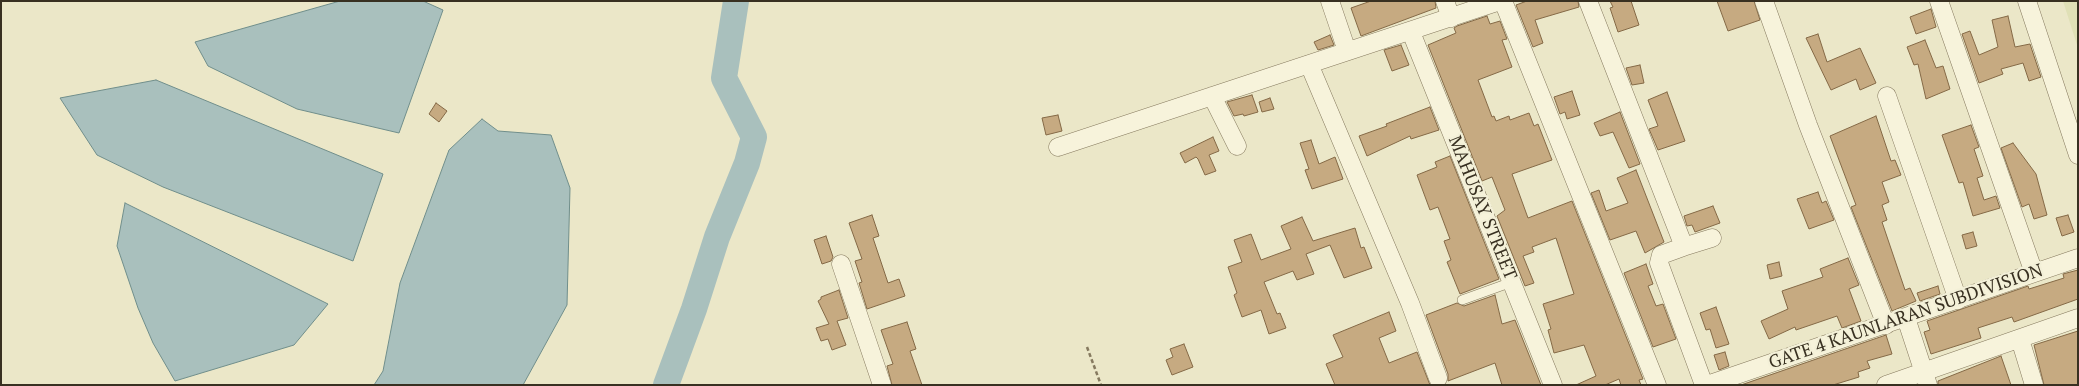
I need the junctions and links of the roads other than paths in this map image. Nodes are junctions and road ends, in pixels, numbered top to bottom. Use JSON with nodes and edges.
{"nodes":[{"id":1,"x":1330,"y":1,"type":"edge"},
{"id":2,"x":1501,"y":1,"type":"edge"},
{"id":3,"x":1588,"y":1,"type":"edge"},
{"id":4,"x":1764,"y":1,"type":"edge"},
{"id":5,"x":1938,"y":1,"type":"edge"},
{"id":6,"x":2026,"y":1,"type":"edge"},
{"id":7,"x":1448,"y":10,"type":"edge"},
{"id":8,"x":1411,"y":32,"type":"junction"},
{"id":9,"x":1347,"y":51,"type":"junction"},
{"id":10,"x":1309,"y":64,"type":"junction"},
{"id":11,"x":1212,"y":96,"type":"junction"},
{"id":12,"x":1887,"y":96,"type":"dead end"},
{"id":13,"x":1237,"y":146,"type":"dead end"},
{"id":14,"x":1058,"y":147,"type":"dead end"},
{"id":15,"x":2078,"y":155,"type":"edge"},
{"id":16,"x":1712,"y":238,"type":"dead end"},
{"id":17,"x":1683,"y":247,"type":"junction"},
{"id":18,"x":2078,"y":258,"type":"edge"},
{"id":19,"x":841,"y":264,"type":"dead end"},
{"id":20,"x":2034,"y":273,"type":"junction"},
{"id":21,"x":1512,"y":282,"type":"junction"},
{"id":22,"x":1462,"y":300,"type":"dead end"},
{"id":23,"x":1958,"y":300,"type":"junction"},
{"id":24,"x":1906,"y":318,"type":"junction"},
{"id":25,"x":2078,"y":318,"type":"edge"},
{"id":26,"x":1886,"y":325,"type":"junction"},
{"id":27,"x":2020,"y":339,"type":"junction"},
{"id":28,"x":1438,"y":378,"type":"dead end"},
{"id":29,"x":1926,"y":378,"type":"edge"},
{"id":30,"x":882,"y":385,"type":"edge"},
{"id":31,"x":1553,"y":385,"type":"edge"},
{"id":32,"x":1657,"y":385,"type":"edge"},
{"id":33,"x":1705,"y":385,"type":"edge"},
{"id":34,"x":1886,"y":385,"type":"edge"},
{"id":35,"x":2034,"y":385,"type":"edge"}],
"edges":[{"from":1,"to":9,"type":"street"},
{"from":2,"to":7,"type":"street"},
{"from":2,"to":32,"type":"street"},
{"from":3,"to":17,"type":"street"},
{"from":4,"to":26,"type":"street"},
{"from":5,"to":20,"type":"street"},
{"from":6,"to":15,"type":"street"},
{"from":7,"to":8,"type":"street"},
{"from":8,"to":9,"type":"street"},
{"from":8,"to":21,"type":"street","name":"MAHUSAY STREET"},
{"from":9,"to":10,"type":"street"},
{"from":10,"to":11,"type":"street"},
{"from":10,"to":28,"type":"street"},
{"from":11,"to":13,"type":"street"},
{"from":11,"to":14,"type":"street"},
{"from":12,"to":23,"type":"street"},
{"from":16,"to":17,"type":"street"},
{"from":17,"to":33,"type":"street"},
{"from":18,"to":20,"type":"street","name":"GATE 4 KAUNLARAN SUBDIVISION"},
{"from":19,"to":30,"type":"street"},
{"from":20,"to":23,"type":"street","name":"GATE 4 KAUNLARAN SUBDIVISION"},
{"from":21,"to":22,"type":"lane"},
{"from":21,"to":31,"type":"street","name":"MAHUSAY STREET"},
{"from":23,"to":24,"type":"street","name":"GATE 4 KAUNLARAN SUBDIVISION"},
{"from":24,"to":26,"type":"street","name":"GATE 4 KAUNLARAN SUBDIVISION"},
{"from":24,"to":29,"type":"street"},
{"from":25,"to":27,"type":"street"},
{"from":26,"to":33,"type":"street","name":"GATE 4 KAUNLARAN SUBDIVISION"},
{"from":27,"to":29,"type":"street"},
{"from":27,"to":35,"type":"street"},
{"from":29,"to":34,"type":"street"}]}
